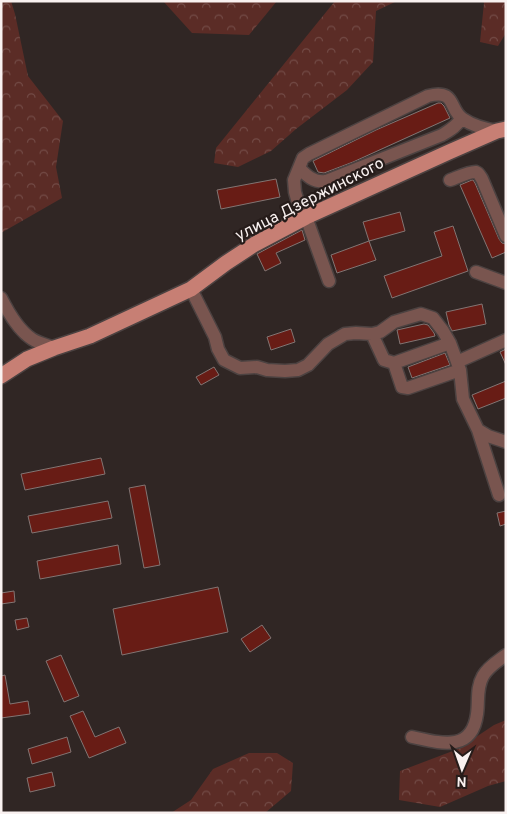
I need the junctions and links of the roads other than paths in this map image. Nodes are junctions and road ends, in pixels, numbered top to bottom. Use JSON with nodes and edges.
{"nodes":[{"id":1,"x":461,"y":119,"type":"junction"},
{"id":2,"x":501,"y":130,"type":"edge"},
{"id":3,"x":299,"y":168,"type":"junction"},
{"id":4,"x":450,"y":180,"type":"dead end"},
{"id":5,"x":306,"y":217,"type":"junction"},
{"id":6,"x":506,"y":236,"type":"edge"},
{"id":7,"x":476,"y":272,"type":"dead end"},
{"id":8,"x":330,"y":281,"type":"dead end"},
{"id":9,"x":506,"y":283,"type":"edge"},
{"id":10,"x":191,"y":289,"type":"junction"},
{"id":11,"x":1,"y":298,"type":"edge"},
{"id":12,"x":372,"y":334,"type":"junction"},
{"id":13,"x":506,"y":340,"type":"edge"},
{"id":14,"x":450,"y":343,"type":"junction"},
{"id":15,"x":54,"y":348,"type":"junction"},
{"id":16,"x":394,"y":363,"type":"junction"},
{"id":17,"x":458,"y":366,"type":"junction"},
{"id":18,"x":1,"y":376,"type":"edge"},
{"id":19,"x":478,"y":430,"type":"junction"},
{"id":20,"x":506,"y":442,"type":"edge"},
{"id":21,"x":499,"y":495,"type":"dead end"},
{"id":22,"x":506,"y":655,"type":"edge"},
{"id":23,"x":412,"y":737,"type":"dead end"}],
"edges":[{"from":1,"to":2,"type":"lane"},
{"from":1,"to":3,"type":"lane"},
{"from":1,"to":3,"type":"lane"},
{"from":2,"to":5,"type":"main road","name":"улица Дзержинского"},
{"from":3,"to":5,"type":"lane"},
{"from":4,"to":6,"type":"lane"},
{"from":5,"to":8,"type":"lane"},
{"from":5,"to":10,"type":"main road","name":"улица Дзержинского"},
{"from":7,"to":9,"type":"lane"},
{"from":10,"to":12,"type":"lane"},
{"from":10,"to":15,"type":"main road","name":"улица Дзержинского"},
{"from":11,"to":15,"type":"lane"},
{"from":12,"to":14,"type":"lane"},
{"from":12,"to":16,"type":"lane"},
{"from":13,"to":17,"type":"lane"},
{"from":14,"to":16,"type":"lane"},
{"from":14,"to":17,"type":"lane"},
{"from":15,"to":18,"type":"main road","name":"улица Дзержинского"},
{"from":16,"to":17,"type":"lane"},
{"from":17,"to":19,"type":"lane"},
{"from":19,"to":20,"type":"lane"},
{"from":19,"to":21,"type":"lane"},
{"from":22,"to":23,"type":"lane"}]}
